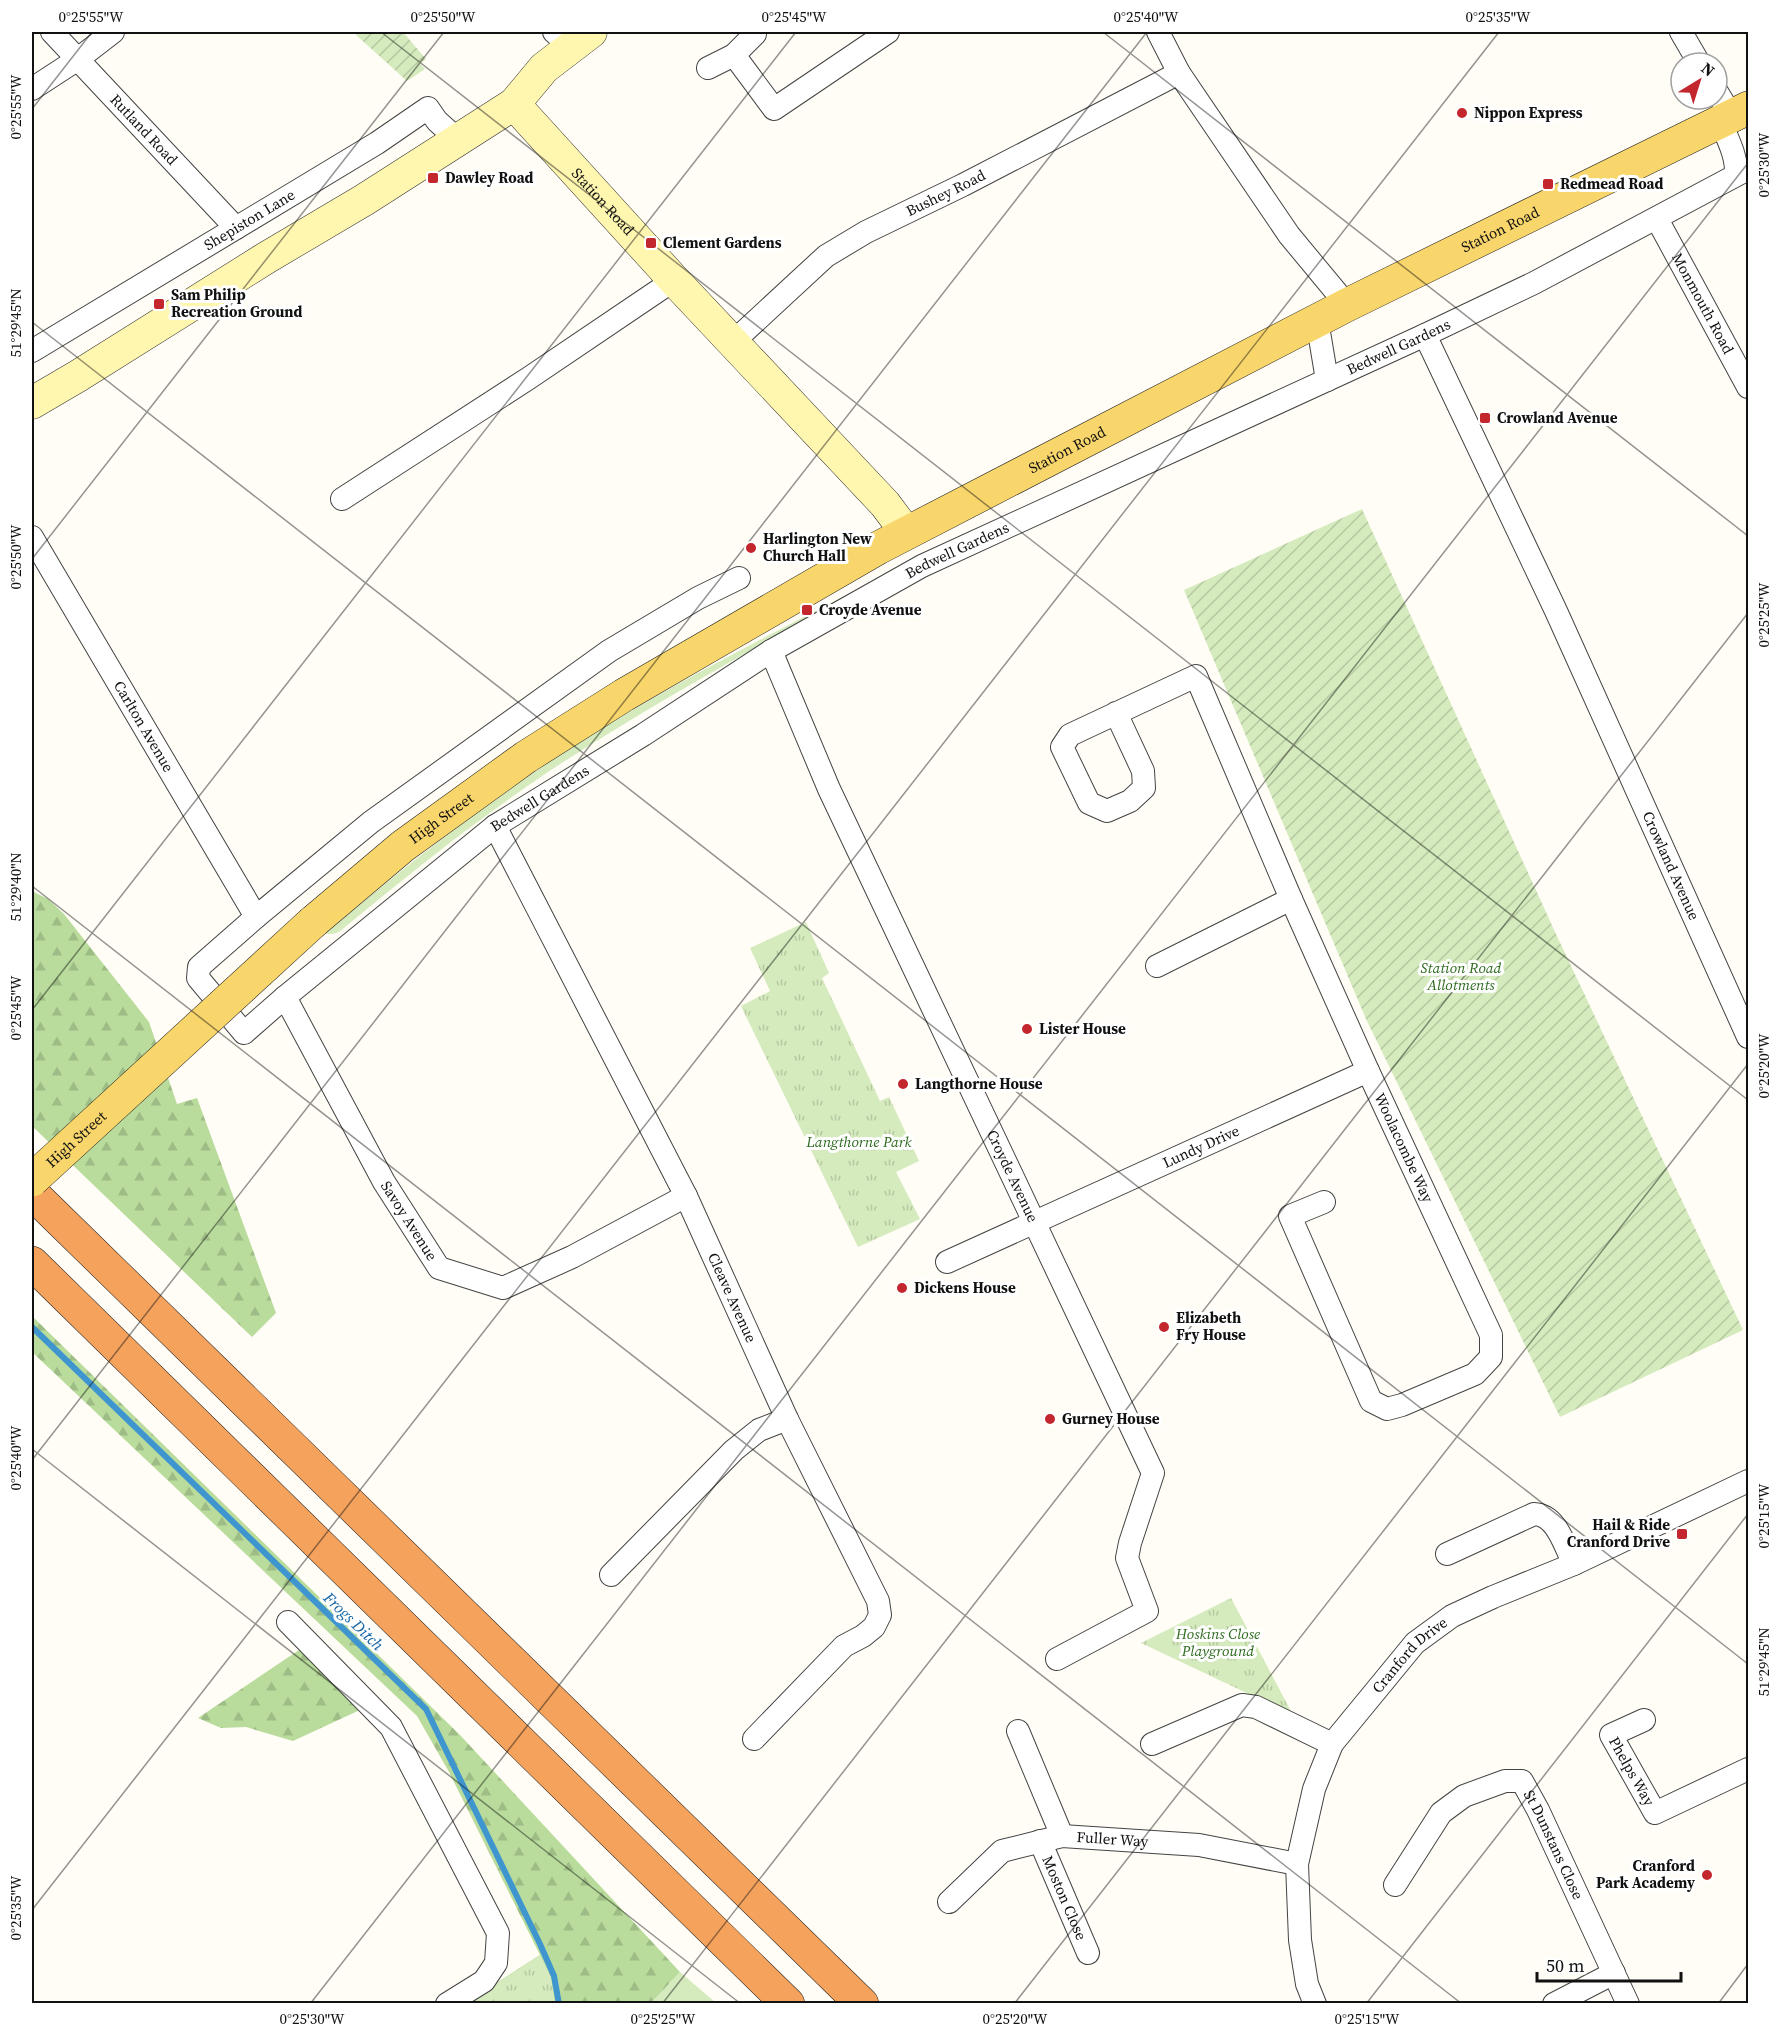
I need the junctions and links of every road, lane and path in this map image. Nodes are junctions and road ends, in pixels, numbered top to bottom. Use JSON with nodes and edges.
{"nodes":[{"id":1,"x":52,"y":32,"type":"edge"},
{"id":2,"x":113,"y":32,"type":"edge"},
{"id":3,"x":888,"y":32,"type":"edge"},
{"id":4,"x":1158,"y":32,"type":"edge"},
{"id":5,"x":1681,"y":32,"type":"edge"},
{"id":6,"x":755,"y":34,"type":"dead end"},
{"id":7,"x":572,"y":37,"type":"edge"},
{"id":8,"x":1693,"y":51,"type":"edge"},
{"id":9,"x":734,"y":55,"type":"junction"},
{"id":10,"x":78,"y":59,"type":"junction"},
{"id":11,"x":708,"y":68,"type":"dead end"},
{"id":12,"x":1179,"y":73,"type":"junction"},
{"id":13,"x":32,"y":89,"type":"edge"},
{"id":14,"x":513,"y":104,"type":"junction"},
{"id":15,"x":1730,"y":110,"type":"edge"},
{"id":16,"x":458,"y":140,"type":"junction"},
{"id":17,"x":1742,"y":172,"type":"edge"},
{"id":18,"x":1657,"y":219,"type":"junction"},
{"id":19,"x":236,"y":228,"type":"junction"},
{"id":20,"x":674,"y":280,"type":"junction"},
{"id":21,"x":1347,"y":305,"type":"junction"},
{"id":22,"x":1317,"y":320,"type":"junction"},
{"id":23,"x":1425,"y":334,"type":"junction"},
{"id":24,"x":733,"y":342,"type":"junction"},
{"id":25,"x":32,"y":351,"type":"edge"},
{"id":26,"x":1327,"y":380,"type":"junction"},
{"id":27,"x":1749,"y":387,"type":"edge"},
{"id":28,"x":32,"y":403,"type":"edge"},
{"id":29,"x":342,"y":499,"type":"dead end"},
{"id":30,"x":906,"y":532,"type":"junction"},
{"id":31,"x":32,"y":537,"type":"edge"},
{"id":32,"x":739,"y":578,"type":"dead end"},
{"id":33,"x":771,"y":651,"type":"junction"},
{"id":34,"x":1116,"y":713,"type":"dead end"},
{"id":35,"x":495,"y":826,"type":"junction"},
{"id":36,"x":1291,"y":899,"type":"junction"},
{"id":37,"x":255,"y":917,"type":"junction"},
{"id":38,"x":1157,"y":966,"type":"dead end"},
{"id":39,"x":285,"y":997,"type":"junction"},
{"id":40,"x":1749,"y":1037,"type":"edge"},
{"id":41,"x":1368,"y":1071,"type":"junction"},
{"id":42,"x":32,"y":1180,"type":"edge"},
{"id":43,"x":32,"y":1193,"type":"edge"},
{"id":44,"x":686,"y":1196,"type":"junction"},
{"id":45,"x":1324,"y":1202,"type":"dead end"},
{"id":46,"x":1034,"y":1222,"type":"junction"},
{"id":47,"x":947,"y":1262,"type":"dead end"},
{"id":48,"x":32,"y":1263,"type":"edge"},
{"id":49,"x":787,"y":1419,"type":"junction"},
{"id":50,"x":1749,"y":1481,"type":"edge"},
{"id":51,"x":1447,"y":1554,"type":"dead end"},
{"id":52,"x":1574,"y":1564,"type":"junction"},
{"id":53,"x":611,"y":1575,"type":"dead end"},
{"id":54,"x":288,"y":1622,"type":"dead end"},
{"id":55,"x":1057,"y":1659,"type":"dead end"},
{"id":56,"x":1644,"y":1720,"type":"dead end"},
{"id":57,"x":1018,"y":1731,"type":"dead end"},
{"id":58,"x":754,"y":1739,"type":"dead end"},
{"id":59,"x":1152,"y":1744,"type":"dead end"},
{"id":60,"x":1332,"y":1744,"type":"junction"},
{"id":61,"x":1749,"y":1769,"type":"edge"},
{"id":62,"x":1062,"y":1836,"type":"junction"},
{"id":63,"x":1040,"y":1841,"type":"junction"},
{"id":64,"x":1297,"y":1864,"type":"junction"},
{"id":65,"x":1395,"y":1885,"type":"dead end"},
{"id":66,"x":949,"y":1902,"type":"dead end"},
{"id":67,"x":1088,"y":1953,"type":"dead end"},
{"id":68,"x":1614,"y":1973,"type":"junction"},
{"id":69,"x":447,"y":2004,"type":"edge"},
{"id":70,"x":788,"y":2004,"type":"edge"},
{"id":71,"x":862,"y":2004,"type":"edge"},
{"id":72,"x":1315,"y":2004,"type":"edge"},
{"id":73,"x":1554,"y":2004,"type":"edge"},
{"id":74,"x":1628,"y":2004,"type":"edge"}],
"edges":[{"from":1,"to":10,"type":"street","name":"Rutland Road"},
{"from":2,"to":10,"type":"street"},
{"from":3,"to":9,"type":"street"},
{"from":4,"to":12,"type":"street"},
{"from":5,"to":8,"type":"street"},
{"from":6,"to":9,"type":"street"},
{"from":7,"to":14,"type":"street"},
{"from":9,"to":11,"type":"street"},
{"from":10,"to":13,"type":"street"},
{"from":10,"to":19,"type":"street","name":"Rutland Road"},
{"from":12,"to":21,"type":"street"},
{"from":12,"to":24,"type":"street","name":"Bushey Road"},
{"from":14,"to":16,"type":"street"},
{"from":14,"to":20,"type":"street","name":"Station Road"},
{"from":15,"to":17,"type":"street","name":"Bedwell Gardens"},
{"from":15,"to":21,"type":"main road","name":"Station Road"},
{"from":16,"to":19,"type":"street","name":"Shepiston Lane"},
{"from":16,"to":28,"type":"street"},
{"from":17,"to":18,"type":"street","name":"Bedwell Gardens"},
{"from":18,"to":23,"type":"street","name":"Bedwell Gardens"},
{"from":18,"to":27,"type":"street","name":"Monmouth Road"},
{"from":19,"to":25,"type":"street","name":"Shepiston Lane"},
{"from":20,"to":24,"type":"street","name":"Station Road"},
{"from":20,"to":29,"type":"street"},
{"from":21,"to":22,"type":"main road","name":"Station Road"},
{"from":22,"to":26,"type":"street"},
{"from":22,"to":30,"type":"main road","name":"Station Road"},
{"from":23,"to":26,"type":"street","name":"Bedwell Gardens"},
{"from":23,"to":40,"type":"street","name":"Crowland Avenue"},
{"from":24,"to":30,"type":"street","name":"Station Road"},
{"from":26,"to":33,"type":"street","name":"Bedwell Gardens"},
{"from":30,"to":42,"type":"main road","name":"High Street","bridge":true},
{"from":31,"to":37,"type":"street","name":"Carlton Avenue"},
{"from":32,"to":37,"type":"street"},
{"from":33,"to":35,"type":"street","name":"Bedwell Gardens"},
{"from":33,"to":46,"type":"street","name":"Croyde Avenue"},
{"from":34,"to":36,"type":"street","name":"Woolacombe Way"},
{"from":35,"to":39,"type":"street","name":"Bedwell Gardens"},
{"from":35,"to":44,"type":"street","name":"Cleave Avenue"},
{"from":36,"to":38,"type":"street"},
{"from":36,"to":41,"type":"street","name":"Woolacombe Way"},
{"from":37,"to":39,"type":"street","name":"Bedwell Gardens"},
{"from":39,"to":44,"type":"street","name":"Savoy Avenue"},
{"from":41,"to":45,"type":"street","name":"Woolacombe Way"},
{"from":41,"to":46,"type":"street","name":"Lundy Drive"},
{"from":43,"to":71,"type":"highway"},
{"from":44,"to":49,"type":"street","name":"Cleave Avenue"},
{"from":46,"to":47,"type":"street","name":"Lundy Drive"},
{"from":46,"to":55,"type":"street","name":"Croyde Avenue"},
{"from":48,"to":70,"type":"highway"},
{"from":49,"to":53,"type":"street"},
{"from":49,"to":58,"type":"street","name":"Cleave Avenue"},
{"from":50,"to":52,"type":"street","name":"Cranford Drive"},
{"from":51,"to":52,"type":"street"},
{"from":52,"to":60,"type":"street","name":"Cranford Drive"},
{"from":54,"to":69,"type":"street"},
{"from":56,"to":61,"type":"street","name":"Phelps Way"},
{"from":57,"to":62,"type":"street"},
{"from":59,"to":60,"type":"street"},
{"from":60,"to":64,"type":"street","name":"Cranford Drive"},
{"from":62,"to":63,"type":"street","name":"Fuller Way"},
{"from":62,"to":64,"type":"street","name":"Fuller Way"},
{"from":63,"to":66,"type":"street","name":"Fuller Way"},
{"from":63,"to":67,"type":"street","name":"Moston Close"},
{"from":64,"to":72,"type":"street","name":"Cranford Drive"},
{"from":65,"to":68,"type":"street","name":"St Dunstans Close"},
{"from":68,"to":73,"type":"street"},
{"from":68,"to":74,"type":"street","name":"St Dunstans Close"}]}
